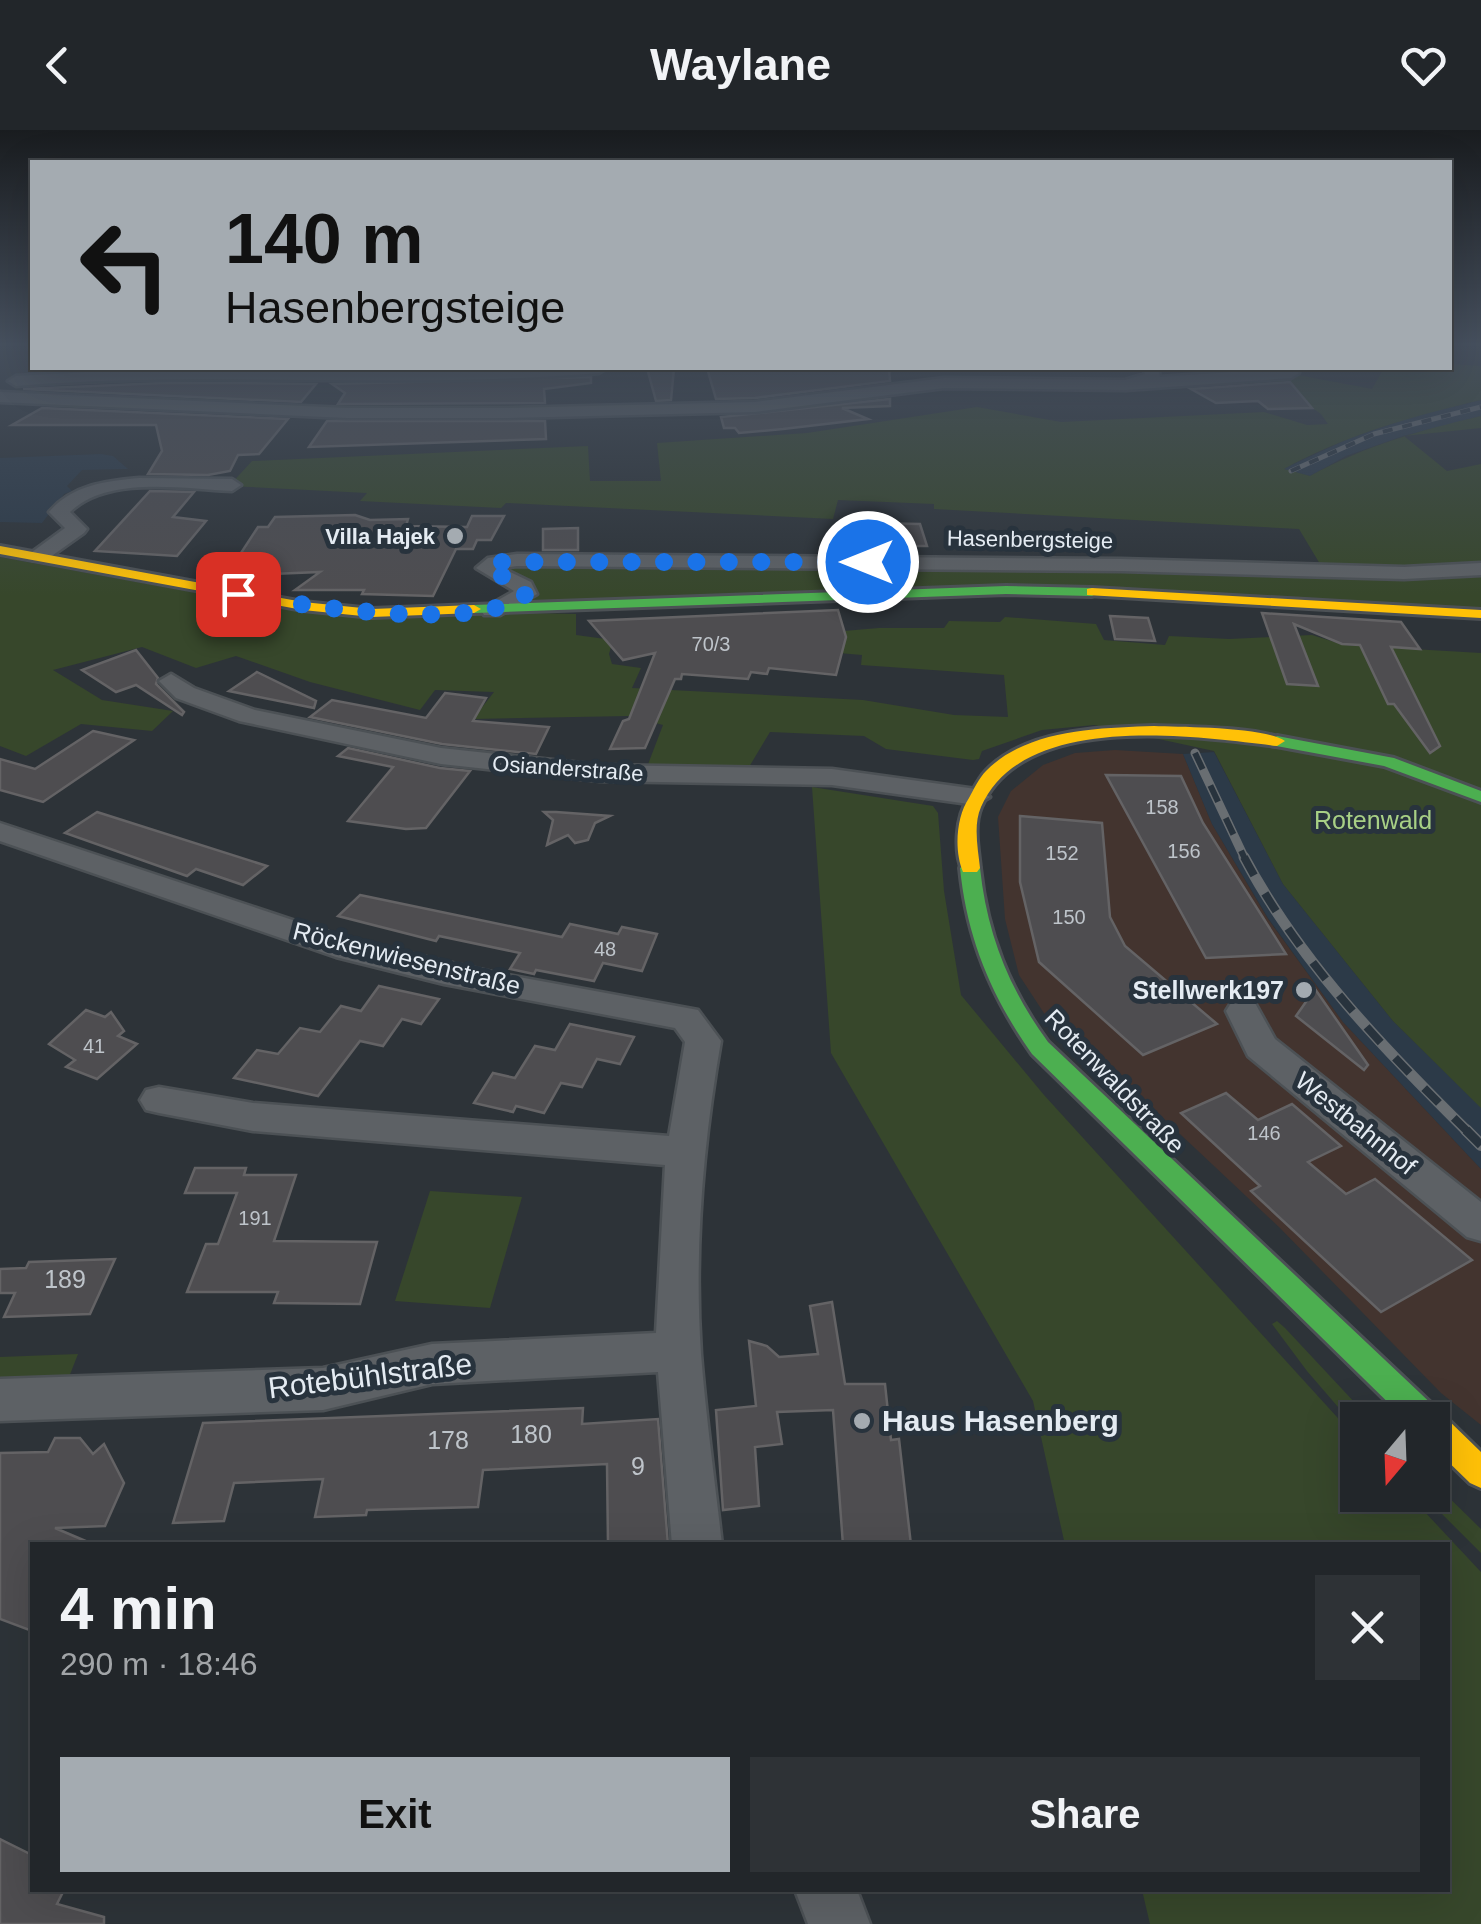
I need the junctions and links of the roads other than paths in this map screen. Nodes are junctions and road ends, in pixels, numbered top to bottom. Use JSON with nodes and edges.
{"nodes":[{"id":1,"x":232,"y":485,"type":"dead end"},
{"id":2,"x":0,"y":550,"type":"edge"},
{"id":3,"x":38,"y":556,"type":"junction"},
{"id":4,"x":1481,"y":569,"type":"edge"},
{"id":5,"x":492,"y":610,"type":"junction"},
{"id":6,"x":1481,"y":614,"type":"edge"},
{"id":7,"x":171,"y":680,"type":"dead end"},
{"id":8,"x":976,"y":797,"type":"junction"},
{"id":9,"x":1481,"y":797,"type":"edge"},
{"id":10,"x":0,"y":832,"type":"edge"},
{"id":11,"x":1243,"y":1011,"type":"dead end"},
{"id":12,"x":159,"y":1100,"type":"dead end"},
{"id":13,"x":688,"y":1152,"type":"junction"},
{"id":14,"x":1481,"y":1225,"type":"edge"},
{"id":15,"x":679,"y":1352,"type":"junction"},
{"id":16,"x":0,"y":1400,"type":"edge"},
{"id":17,"x":1408,"y":1402,"type":"edge"},
{"id":18,"x":1450,"y":1443,"type":"edge"},
{"id":19,"x":1481,"y":1473,"type":"edge"},
{"id":20,"x":697,"y":1542,"type":"edge"},
{"id":21,"x":827,"y":1892,"type":"edge"},
{"id":22,"x":838,"y":1924,"type":"edge"}],
"edges":[{"from":1,"to":3,"type":"street"},
{"from":2,"to":3,"type":"street","name":"Hasenbergsteige"},
{"from":3,"to":5,"type":"street","name":"Hasenbergsteige"},
{"from":4,"to":5,"type":"street","name":"Hasenbergsteige"},
{"from":5,"to":6,"type":"street","name":"Hasenbergsteige"},
{"from":7,"to":8,"type":"street","name":"Osianderstraße"},
{"from":8,"to":9,"type":"street"},
{"from":8,"to":17,"type":"street","name":"Rotenwaldstraße"},
{"from":10,"to":13,"type":"street","name":"Röckenwiesenstraße"},
{"from":11,"to":14,"type":"street","name":"Westbahnhof"},
{"from":12,"to":13,"type":"street"},
{"from":13,"to":15,"type":"street","name":"Röckenwiesenstraße"},
{"from":15,"to":16,"type":"street","name":"Rotebühlstraße"},
{"from":15,"to":20,"type":"street","name":"Röckenwiesenstraße"},
{"from":18,"to":19,"type":"street"},
{"from":21,"to":22,"type":"street"}]}
